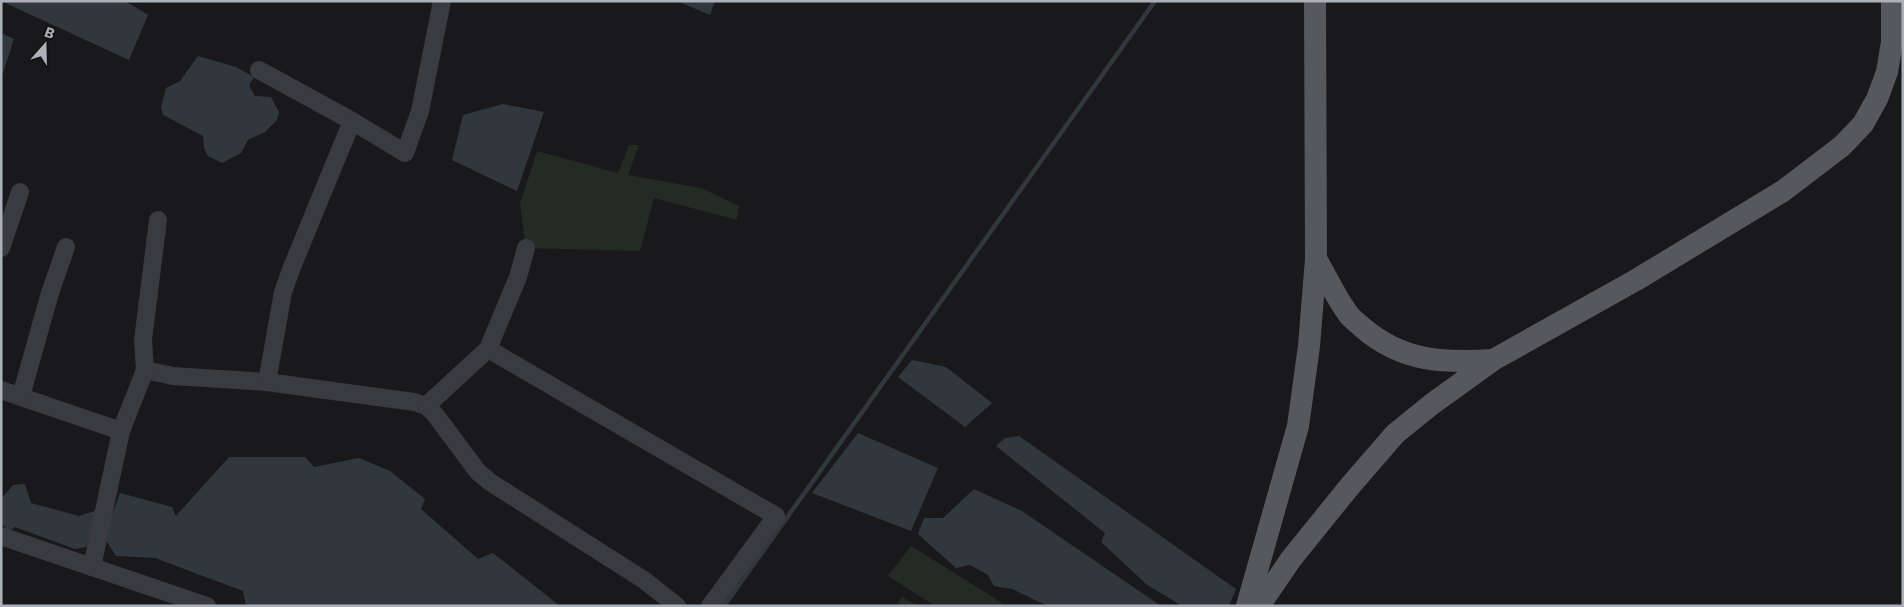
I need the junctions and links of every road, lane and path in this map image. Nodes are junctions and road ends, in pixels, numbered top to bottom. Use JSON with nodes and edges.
{"nodes":[{"id":1,"x":442,"y":1,"type":"edge"},
{"id":2,"x":1315,"y":1,"type":"edge"},
{"id":3,"x":1892,"y":1,"type":"edge"},
{"id":4,"x":260,"y":70,"type":"dead end"},
{"id":5,"x":352,"y":121,"type":"junction"},
{"id":6,"x":20,"y":192,"type":"dead end"},
{"id":7,"x":158,"y":220,"type":"dead end"},
{"id":8,"x":66,"y":247,"type":"dead end"},
{"id":9,"x":1,"y":248,"type":"edge"},
{"id":10,"x":526,"y":248,"type":"dead end"},
{"id":11,"x":1316,"y":259,"type":"junction"},
{"id":12,"x":488,"y":349,"type":"junction"},
{"id":13,"x":1493,"y":360,"type":"junction"},
{"id":14,"x":145,"y":370,"type":"junction"},
{"id":15,"x":267,"y":382,"type":"junction"},
{"id":16,"x":1,"y":390,"type":"edge"},
{"id":17,"x":21,"y":396,"type":"junction"},
{"id":18,"x":426,"y":406,"type":"junction"},
{"id":19,"x":121,"y":431,"type":"junction"},
{"id":20,"x":1,"y":536,"type":"edge"},
{"id":21,"x":92,"y":567,"type":"junction"},
{"id":22,"x":207,"y":606,"type":"edge"},
{"id":23,"x":677,"y":606,"type":"edge"},
{"id":24,"x":710,"y":606,"type":"edge"},
{"id":25,"x":1247,"y":606,"type":"edge"},
{"id":26,"x":1259,"y":606,"type":"edge"}],
"edges":[{"from":1,"to":5,"type":"street"},
{"from":2,"to":11,"type":"main road"},
{"from":3,"to":13,"type":"main road"},
{"from":4,"to":5,"type":"street"},
{"from":5,"to":15,"type":"street"},
{"from":6,"to":9,"type":"street"},
{"from":7,"to":14,"type":"street"},
{"from":8,"to":17,"type":"street"},
{"from":10,"to":12,"type":"street"},
{"from":11,"to":13,"type":"main road"},
{"from":11,"to":25,"type":"main road"},
{"from":12,"to":18,"type":"street"},
{"from":12,"to":24,"type":"street"},
{"from":13,"to":26,"type":"main road"},
{"from":14,"to":15,"type":"street"},
{"from":14,"to":19,"type":"street"},
{"from":15,"to":18,"type":"street"},
{"from":16,"to":17,"type":"street"},
{"from":17,"to":19,"type":"street"},
{"from":18,"to":23,"type":"street"},
{"from":19,"to":21,"type":"street"},
{"from":20,"to":21,"type":"street"},
{"from":21,"to":22,"type":"street"}]}
